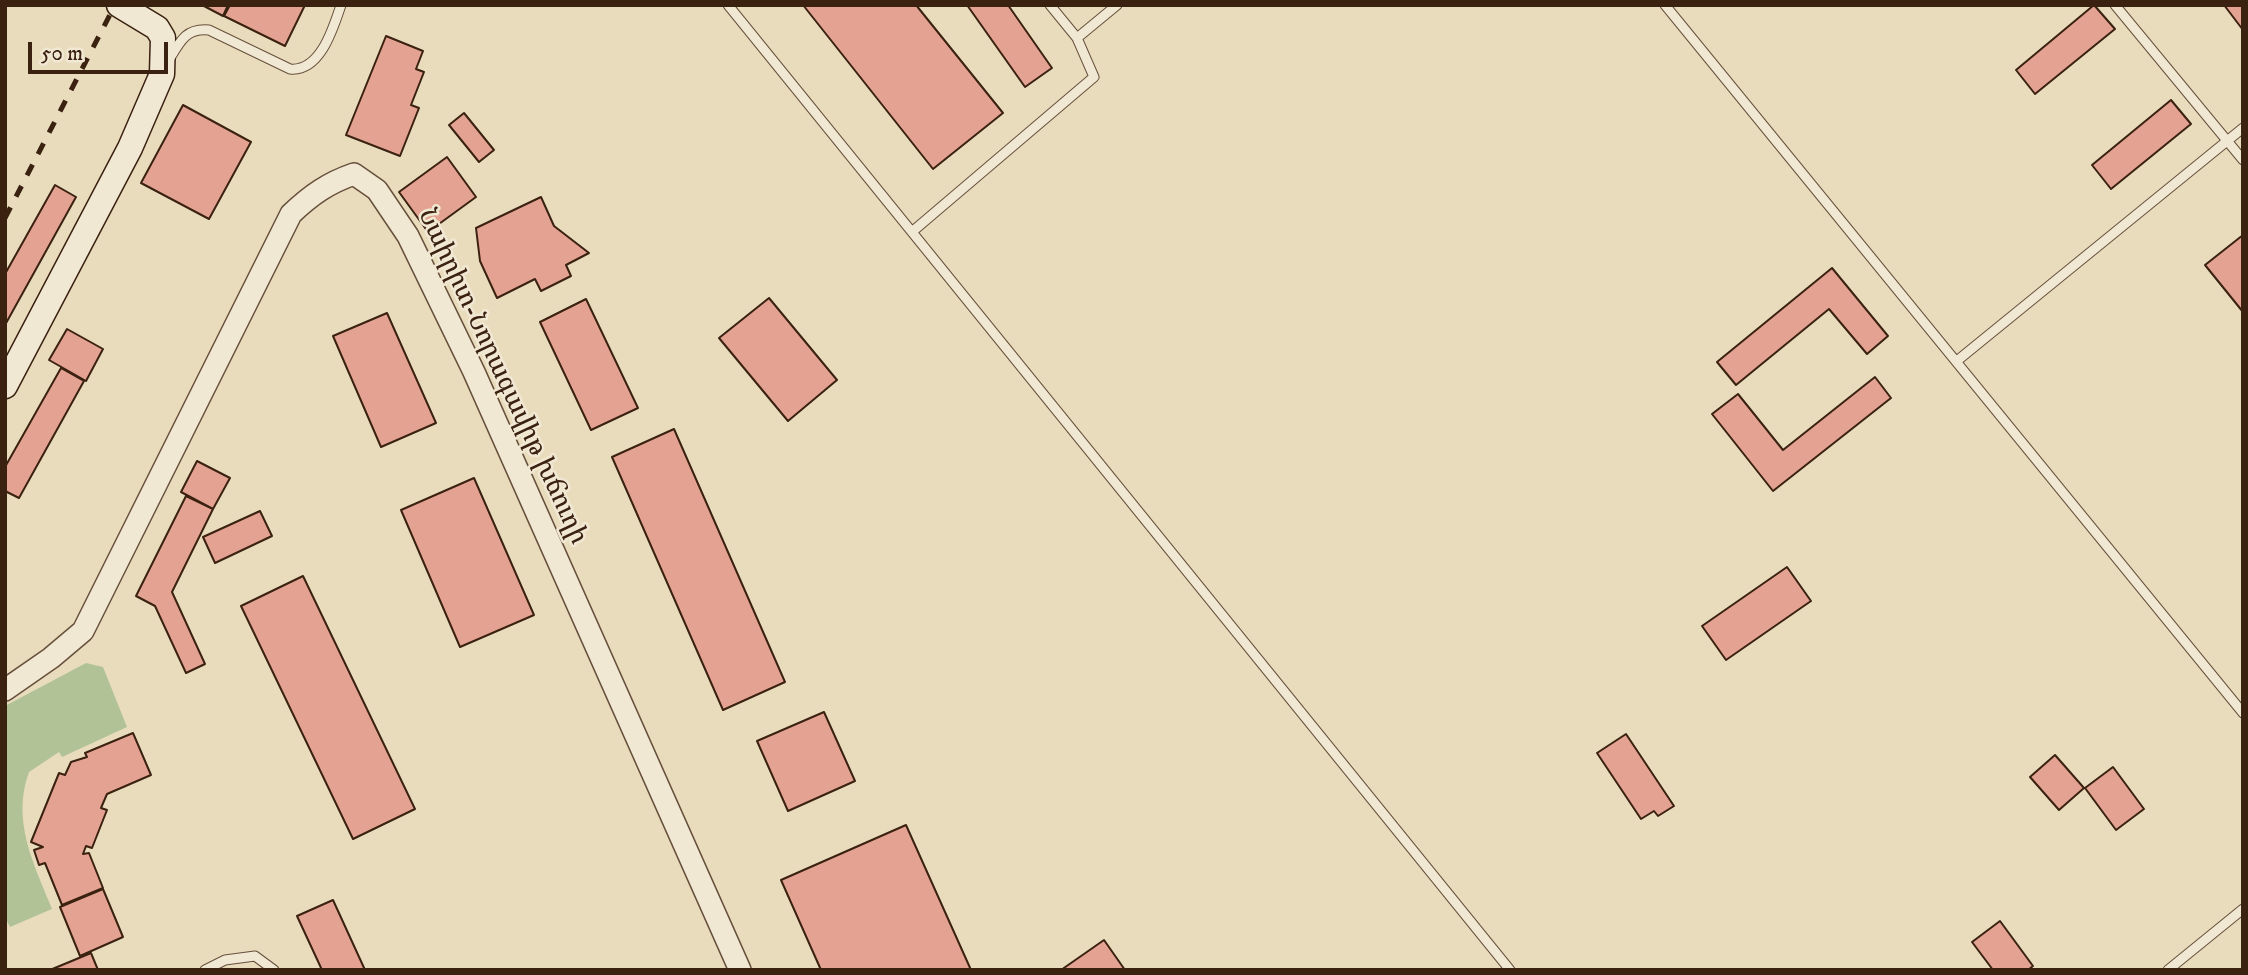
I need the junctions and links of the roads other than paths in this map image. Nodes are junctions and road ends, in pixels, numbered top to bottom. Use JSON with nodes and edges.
{"nodes":[{"id":1,"x":119,"y":5,"type":"edge"},
{"id":2,"x":341,"y":5,"type":"edge"},
{"id":3,"x":727,"y":5,"type":"edge"},
{"id":4,"x":1050,"y":5,"type":"edge"},
{"id":5,"x":1116,"y":5,"type":"edge"},
{"id":6,"x":1665,"y":5,"type":"edge"},
{"id":7,"x":2115,"y":5,"type":"edge"},
{"id":8,"x":1077,"y":38,"type":"junction"},
{"id":9,"x":162,"y":74,"type":"junction"},
{"id":10,"x":2243,"y":128,"type":"edge"},
{"id":11,"x":2227,"y":141,"type":"junction"},
{"id":12,"x":2243,"y":160,"type":"edge"},
{"id":13,"x":913,"y":231,"type":"junction"},
{"id":14,"x":1958,"y":360,"type":"junction"},
{"id":15,"x":5,"y":386,"type":"edge"},
{"id":16,"x":5,"y":690,"type":"edge"},
{"id":17,"x":2243,"y":713,"type":"edge"},
{"id":18,"x":2243,"y":909,"type":"edge"},
{"id":19,"x":205,"y":970,"type":"edge"},
{"id":20,"x":274,"y":970,"type":"edge"},
{"id":21,"x":740,"y":970,"type":"edge"},
{"id":22,"x":1510,"y":970,"type":"edge"},
{"id":23,"x":2168,"y":970,"type":"edge"}],
"edges":[{"from":1,"to":9,"type":"main road"},
{"from":2,"to":9,"type":"lane"},
{"from":3,"to":13,"type":"lane"},
{"from":4,"to":8,"type":"lane"},
{"from":5,"to":8,"type":"lane"},
{"from":6,"to":14,"type":"lane"},
{"from":7,"to":11,"type":"lane"},
{"from":8,"to":13,"type":"lane"},
{"from":9,"to":15,"type":"main road"},
{"from":10,"to":11,"type":"lane"},
{"from":11,"to":12,"type":"lane"},
{"from":11,"to":14,"type":"lane"},
{"from":13,"to":22,"type":"lane"},
{"from":14,"to":17,"type":"lane"},
{"from":16,"to":21,"type":"street","name":"Նաիրիտ-Նորագավիթ խճուղի"},
{"from":18,"to":23,"type":"lane"},
{"from":19,"to":20,"type":"lane"}]}
